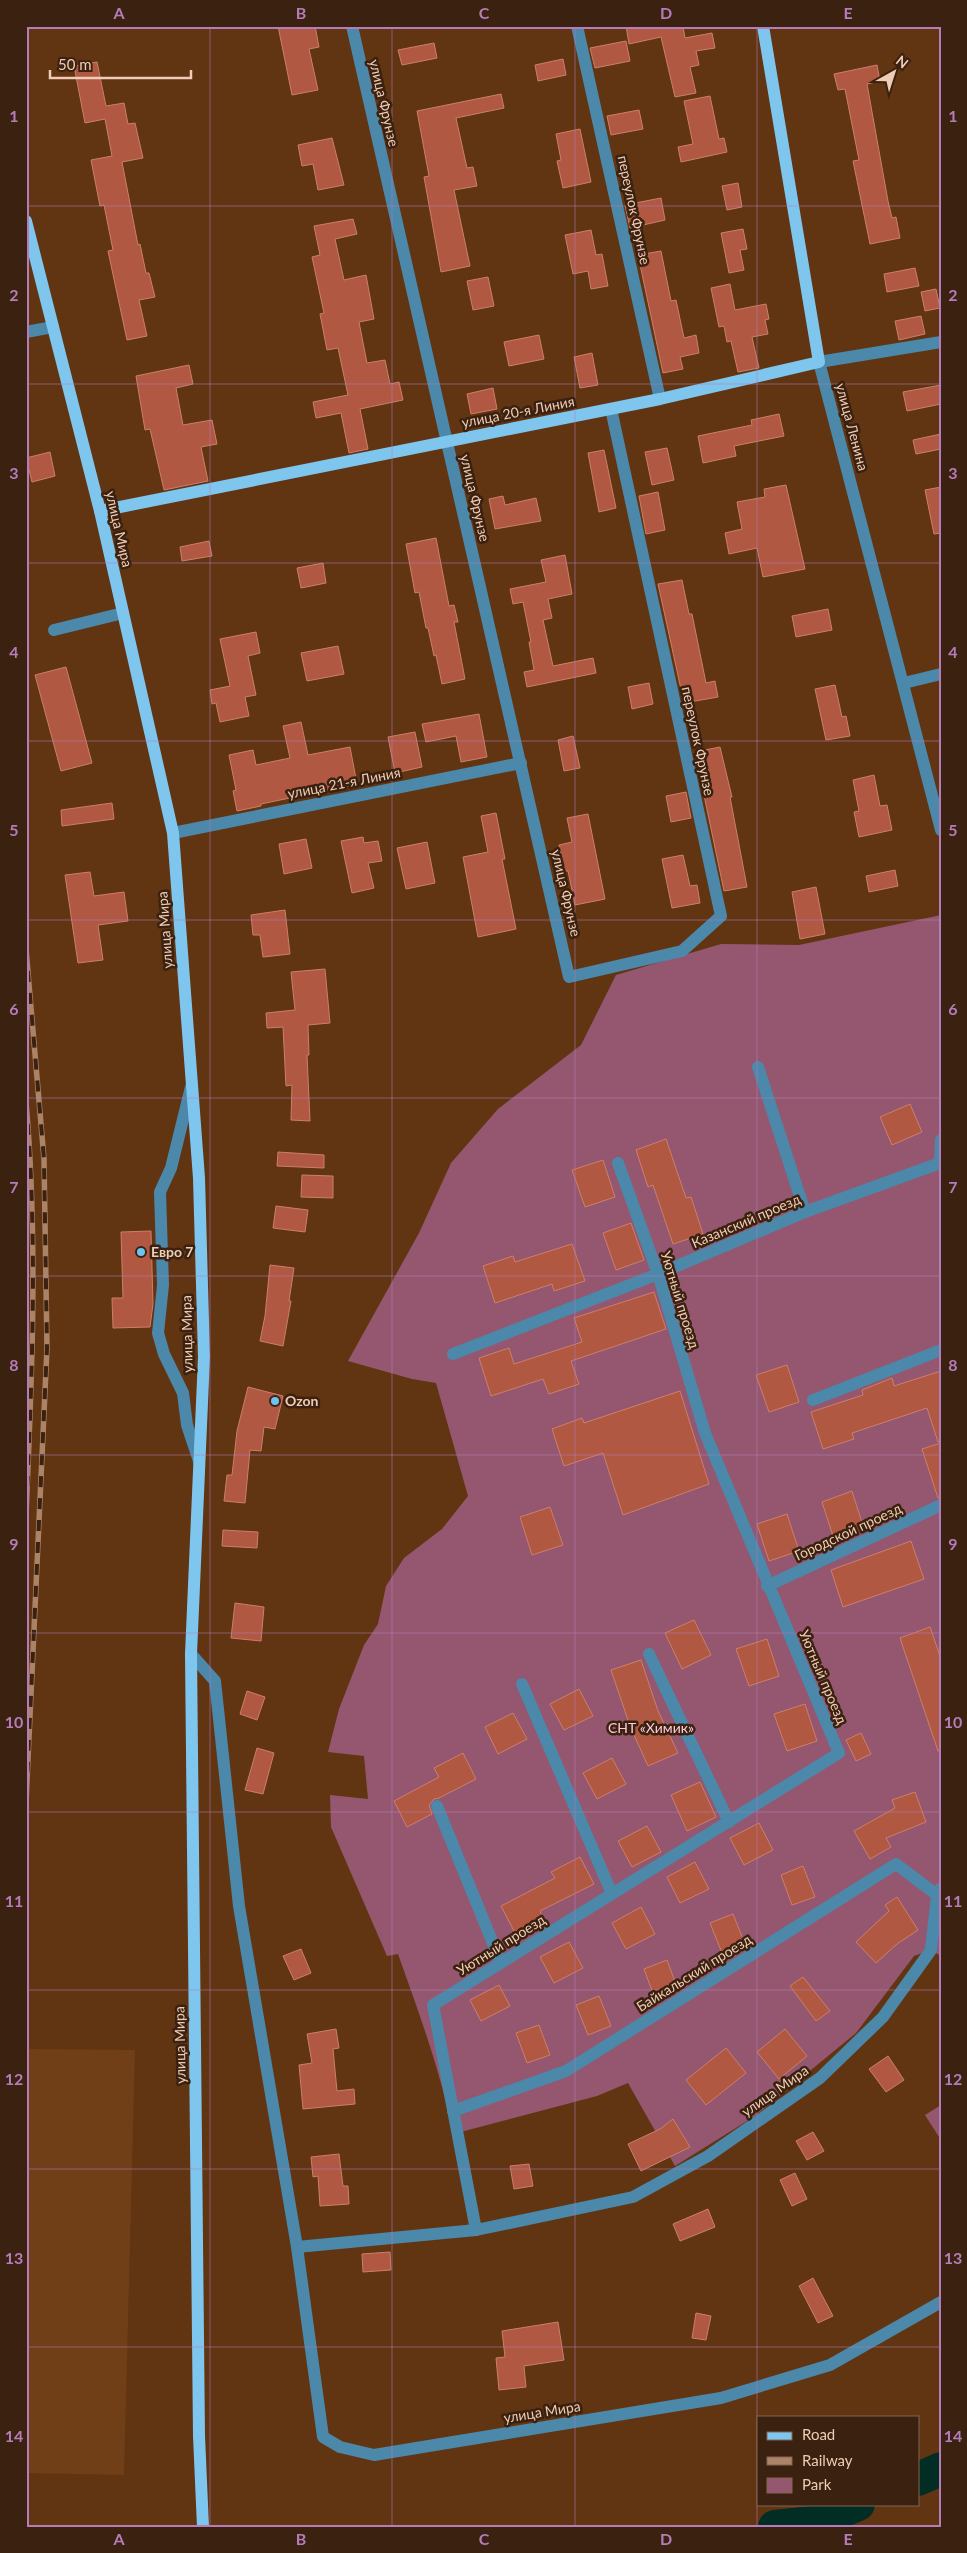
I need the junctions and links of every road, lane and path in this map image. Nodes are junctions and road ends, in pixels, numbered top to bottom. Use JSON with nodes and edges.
{"nodes":[{"id":1,"x":352,"y":26,"type":"edge"},
{"id":2,"x":577,"y":26,"type":"edge"},
{"id":3,"x":763,"y":26,"type":"edge"},
{"id":4,"x":26,"y":221,"type":"edge"},
{"id":5,"x":53,"y":327,"type":"junction"},
{"id":6,"x":26,"y":332,"type":"edge"},
{"id":7,"x":941,"y":342,"type":"edge"},
{"id":8,"x":819,"y":362,"type":"junction"},
{"id":9,"x":660,"y":399,"type":"junction"},
{"id":10,"x":611,"y":409,"type":"junction"},
{"id":11,"x":446,"y":442,"type":"junction"},
{"id":12,"x":100,"y":511,"type":"junction"},
{"id":13,"x":123,"y":613,"type":"junction"},
{"id":14,"x":54,"y":630,"type":"dead end"},
{"id":15,"x":941,"y":674,"type":"edge"},
{"id":16,"x":904,"y":683,"type":"junction"},
{"id":17,"x":521,"y":763,"type":"junction"},
{"id":18,"x":941,"y":830,"type":"edge"},
{"id":19,"x":172,"y":833,"type":"junction"},
{"id":20,"x":569,"y":976,"type":"joint"},
{"id":21,"x":758,"y":1067,"type":"dead end"},
{"id":22,"x":192,"y":1084,"type":"junction"},
{"id":23,"x":941,"y":1140,"type":"edge"},
{"id":24,"x":618,"y":1163,"type":"dead end"},
{"id":25,"x":940,"y":1163,"type":"edge"},
{"id":26,"x":805,"y":1212,"type":"junction"},
{"id":27,"x":658,"y":1274,"type":"junction"},
{"id":28,"x":941,"y":1350,"type":"edge"},
{"id":29,"x":453,"y":1354,"type":"dead end"},
{"id":30,"x":813,"y":1400,"type":"dead end"},
{"id":31,"x":199,"y":1461,"type":"junction"},
{"id":32,"x":941,"y":1506,"type":"edge"},
{"id":33,"x":767,"y":1586,"type":"junction"},
{"id":34,"x":191,"y":1654,"type":"junction"},
{"id":35,"x":649,"y":1654,"type":"dead end"},
{"id":36,"x":522,"y":1684,"type":"dead end"},
{"id":37,"x":437,"y":1806,"type":"dead end"},
{"id":38,"x":728,"y":1822,"type":"junction"},
{"id":39,"x":939,"y":1892,"type":"edge"},
{"id":40,"x":612,"y":1894,"type":"junction"},
{"id":41,"x":936,"y":1951,"type":"edge"},
{"id":42,"x":500,"y":1963,"type":"junction"},
{"id":43,"x":453,"y":2111,"type":"junction"},
{"id":44,"x":476,"y":2230,"type":"junction"},
{"id":45,"x":297,"y":2247,"type":"junction"},
{"id":46,"x":941,"y":2302,"type":"edge"},
{"id":47,"x":203,"y":2527,"type":"edge"}],
"edges":[{"from":1,"to":11,"type":"street","name":"улица Фрунзе"},
{"from":2,"to":9,"type":"street","name":"переулок Фрунзе"},
{"from":3,"to":8,"type":"main road","name":"улица Ленина"},
{"from":4,"to":5,"type":"main road","name":"улица Мира"},
{"from":5,"to":6,"type":"street"},
{"from":5,"to":12,"type":"main road","name":"улица Мира"},
{"from":7,"to":8,"type":"street","name":"улица 20-я Линия"},
{"from":8,"to":9,"type":"main road","name":"улица 20-я Линия"},
{"from":8,"to":16,"type":"street","name":"улица Ленина"},
{"from":9,"to":10,"type":"main road","name":"улица 20-я Линия"},
{"from":10,"to":11,"type":"main road","name":"улица 20-я Линия"},
{"from":10,"to":20,"type":"street","name":"переулок Фрунзе"},
{"from":11,"to":12,"type":"main road","name":"улица 20-я Линия"},
{"from":11,"to":17,"type":"street","name":"улица Фрунзе"},
{"from":12,"to":13,"type":"main road","name":"улица Мира"},
{"from":13,"to":14,"type":"street"},
{"from":13,"to":19,"type":"main road","name":"улица Мира"},
{"from":15,"to":16,"type":"street"},
{"from":16,"to":18,"type":"street","name":"улица Ленина"},
{"from":17,"to":19,"type":"street","name":"улица 21-я Линия"},
{"from":17,"to":20,"type":"street","name":"улица Фрунзе"},
{"from":19,"to":22,"type":"main road","name":"улица Мира"},
{"from":21,"to":26,"type":"street"},
{"from":22,"to":31,"type":"main road","name":"улица Мира"},
{"from":22,"to":31,"type":"street"},
{"from":23,"to":25,"type":"street"},
{"from":24,"to":27,"type":"street","name":"Уютный проезд"},
{"from":25,"to":26,"type":"street","name":"Казанский проезд"},
{"from":26,"to":27,"type":"street","name":"Казанский проезд"},
{"from":27,"to":29,"type":"street","name":"Казанский проезд"},
{"from":27,"to":33,"type":"street","name":"Уютный проезд"},
{"from":28,"to":30,"type":"street"},
{"from":31,"to":34,"type":"main road","name":"улица Мира"},
{"from":32,"to":33,"type":"street","name":"Городской проезд"},
{"from":33,"to":38,"type":"street","name":"Уютный проезд"},
{"from":34,"to":45,"type":"street","name":"улица Мира"},
{"from":34,"to":47,"type":"main road","name":"улица Мира"},
{"from":35,"to":38,"type":"street"},
{"from":36,"to":40,"type":"street"},
{"from":37,"to":42,"type":"street"},
{"from":38,"to":40,"type":"street","name":"Уютный проезд"},
{"from":39,"to":41,"type":"street","name":"улица Мира"},
{"from":39,"to":43,"type":"street","name":"Байкальский проезд"},
{"from":40,"to":42,"type":"street","name":"Уютный проезд"},
{"from":41,"to":44,"type":"street","name":"улица Мира"},
{"from":42,"to":43,"type":"street","name":"Уютный проезд"},
{"from":43,"to":44,"type":"street"},
{"from":44,"to":45,"type":"street","name":"улица Мира"},
{"from":45,"to":46,"type":"street","name":"улица Мира"}]}
